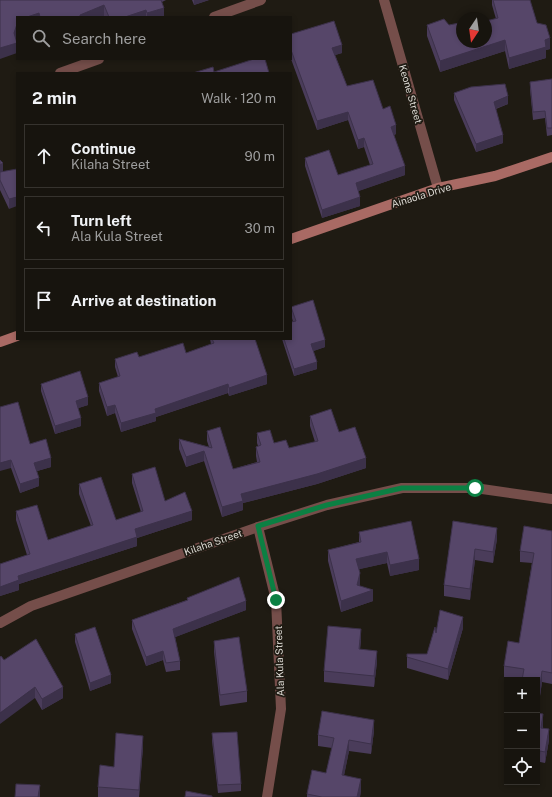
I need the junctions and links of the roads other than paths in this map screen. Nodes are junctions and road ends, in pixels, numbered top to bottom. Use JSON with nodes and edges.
{"nodes":[{"id":1,"x":261,"y":0,"type":"edge"},
{"id":2,"x":384,"y":0,"type":"edge"},
{"id":3,"x":217,"y":16,"type":"edge"},
{"id":4,"x":96,"y":60,"type":"edge"},
{"id":5,"x":63,"y":72,"type":"edge"},
{"id":6,"x":552,"y":157,"type":"edge"},
{"id":7,"x":438,"y":188,"type":"junction"},
{"id":8,"x":292,"y":239,"type":"edge"},
{"id":9,"x":16,"y":336,"type":"edge"},
{"id":10,"x":0,"y":342,"type":"edge"},
{"id":11,"x":552,"y":500,"type":"edge"},
{"id":12,"x":258,"y":526,"type":"junction"},
{"id":13,"x":0,"y":623,"type":"edge"},
{"id":14,"x":267,"y":797,"type":"edge"}],
"edges":[{"from":1,"to":3,"type":"street"},
{"from":2,"to":7,"type":"street","name":"Keone Street"},
{"from":4,"to":5,"type":"street"},
{"from":6,"to":7,"type":"street","name":"Ainaola Drive"},
{"from":7,"to":8,"type":"street","name":"Ainaola Drive"},
{"from":9,"to":10,"type":"street"},
{"from":11,"to":12,"type":"street","name":"Kilaha Street"},
{"from":12,"to":13,"type":"street","name":"Kilaha Street"},
{"from":12,"to":14,"type":"street","name":"Ala Kula Street"}]}
